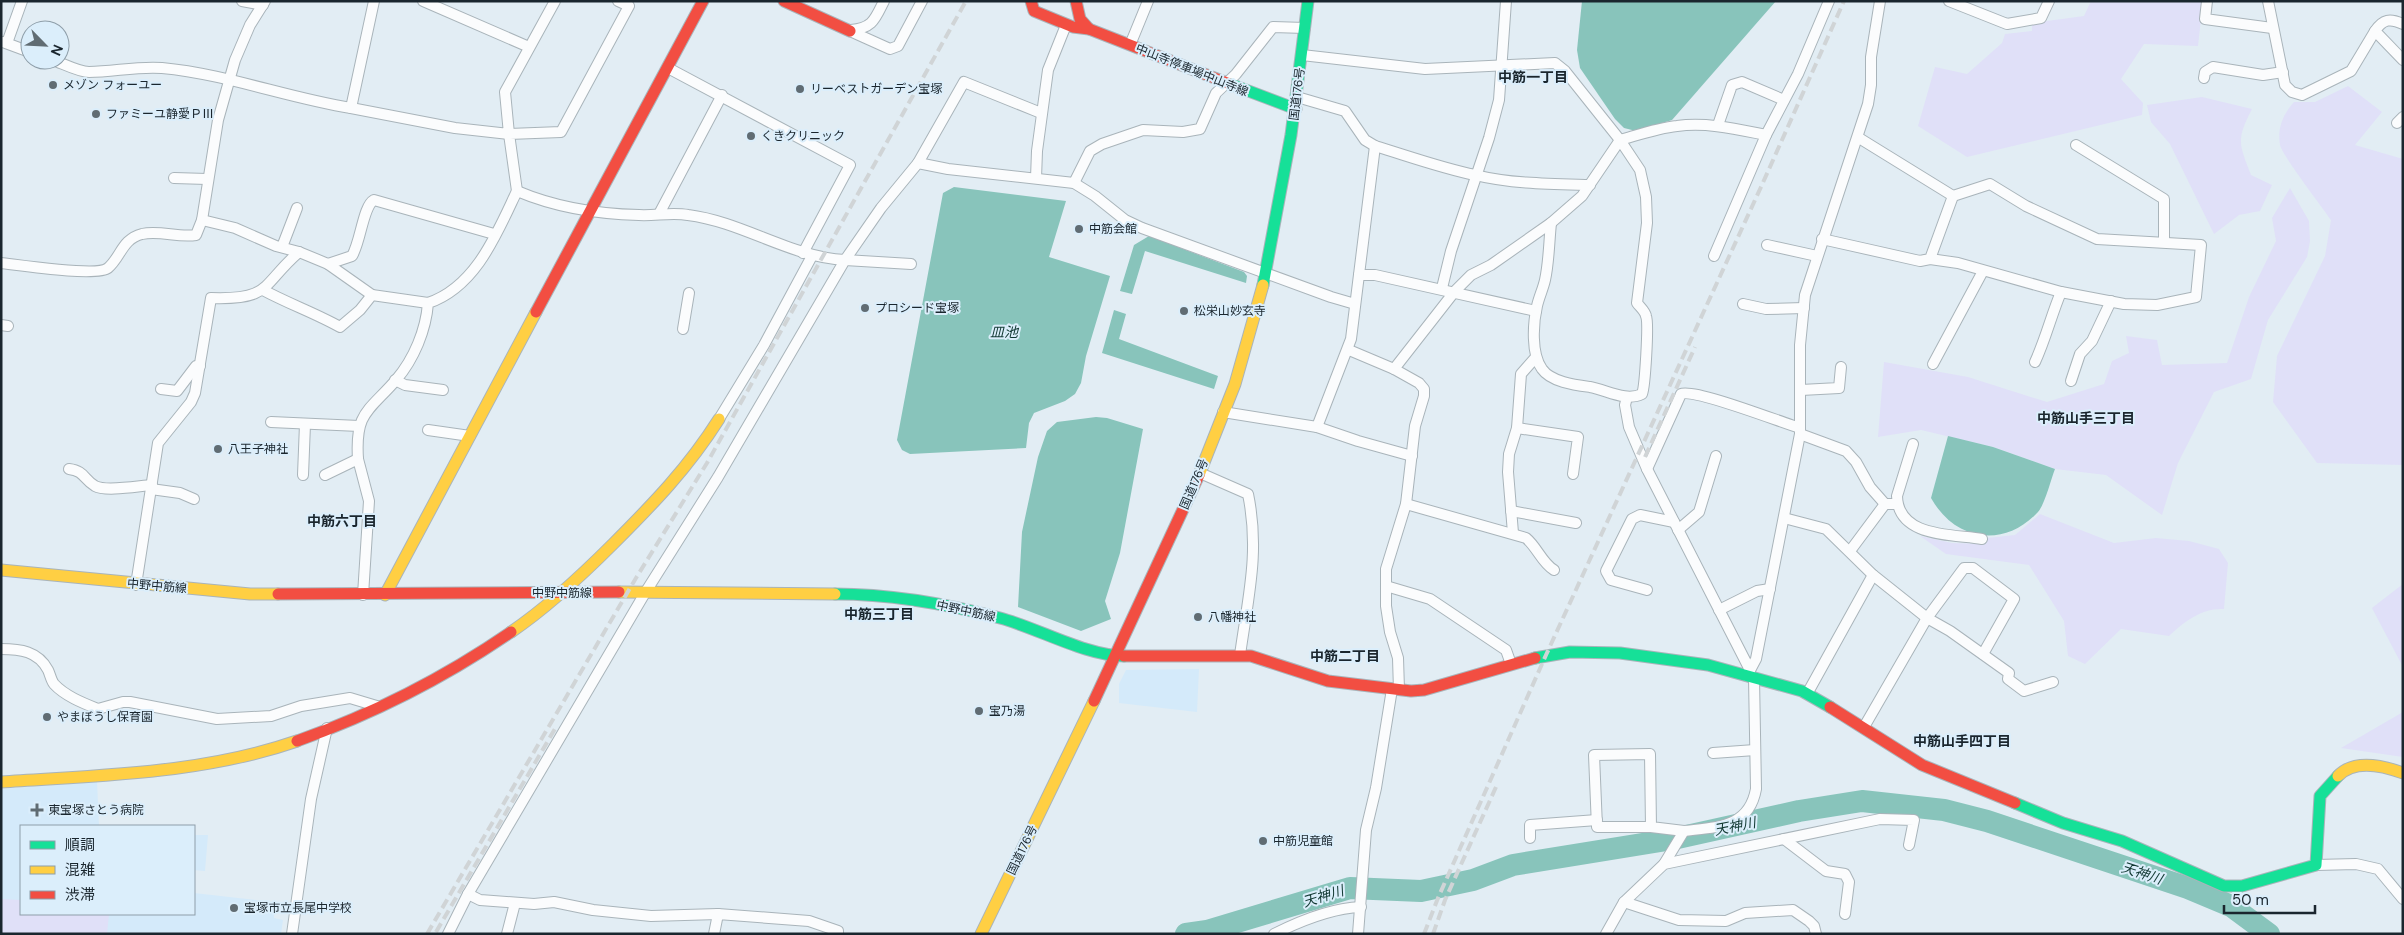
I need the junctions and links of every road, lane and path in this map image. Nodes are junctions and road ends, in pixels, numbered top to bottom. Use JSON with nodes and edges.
{"nodes":[{"id":1,"x":22,"y":1,"type":"edge"},
{"id":2,"x":242,"y":1,"type":"edge"},
{"id":3,"x":374,"y":1,"type":"edge"},
{"id":4,"x":423,"y":1,"type":"edge"},
{"id":5,"x":555,"y":1,"type":"edge"},
{"id":6,"x":618,"y":1,"type":"edge"},
{"id":7,"x":703,"y":1,"type":"edge"},
{"id":8,"x":784,"y":1,"type":"edge"},
{"id":9,"x":884,"y":1,"type":"edge"},
{"id":10,"x":922,"y":1,"type":"edge"},
{"id":11,"x":1031,"y":1,"type":"edge"},
{"id":12,"x":1076,"y":1,"type":"edge"},
{"id":13,"x":1148,"y":1,"type":"edge"},
{"id":14,"x":1308,"y":1,"type":"edge"},
{"id":15,"x":1506,"y":1,"type":"edge"},
{"id":16,"x":1830,"y":1,"type":"edge"},
{"id":17,"x":1880,"y":1,"type":"edge"},
{"id":18,"x":1948,"y":1,"type":"edge"},
{"id":19,"x":2049,"y":1,"type":"edge"},
{"id":20,"x":2207,"y":1,"type":"edge"},
{"id":21,"x":2268,"y":1,"type":"edge"},
{"id":22,"x":264,"y":3,"type":"edge"},
{"id":23,"x":2403,"y":24,"type":"edge"},
{"id":24,"x":1066,"y":25,"type":"junction"},
{"id":25,"x":1305,"y":28,"type":"junction"},
{"id":26,"x":2272,"y":28,"type":"junction"},
{"id":27,"x":1089,"y":29,"type":"junction"},
{"id":28,"x":850,"y":31,"type":"junction"},
{"id":29,"x":2375,"y":32,"type":"junction"},
{"id":30,"x":4,"y":43,"type":"edge"},
{"id":31,"x":1130,"y":45,"type":"junction"},
{"id":32,"x":529,"y":47,"type":"junction"},
{"id":33,"x":20,"y":49,"type":"edge"},
{"id":34,"x":1302,"y":55,"type":"junction"},
{"id":35,"x":2403,"y":60,"type":"edge"},
{"id":36,"x":70,"y":66,"type":"edge"},
{"id":37,"x":1501,"y":66,"type":"junction"},
{"id":38,"x":668,"y":68,"type":"junction"},
{"id":39,"x":2282,"y":72,"type":"junction"},
{"id":40,"x":2204,"y":78,"type":"dead end"},
{"id":41,"x":230,"y":80,"type":"junction"},
{"id":42,"x":1226,"y":84,"type":"junction"},
{"id":43,"x":722,"y":95,"type":"junction"},
{"id":44,"x":1297,"y":96,"type":"junction"},
{"id":45,"x":1784,"y":100,"type":"junction"},
{"id":46,"x":351,"y":108,"type":"junction"},
{"id":47,"x":1296,"y":109,"type":"junction"},
{"id":48,"x":1041,"y":113,"type":"junction"},
{"id":49,"x":1718,"y":125,"type":"junction"},
{"id":50,"x":509,"y":134,"type":"junction"},
{"id":51,"x":1766,"y":135,"type":"junction"},
{"id":52,"x":1859,"y":138,"type":"junction"},
{"id":53,"x":1620,"y":140,"type":"junction"},
{"id":54,"x":2076,"y":145,"type":"dead end"},
{"id":55,"x":1375,"y":146,"type":"junction"},
{"id":56,"x":918,"y":163,"type":"junction"},
{"id":57,"x":1476,"y":176,"type":"junction"},
{"id":58,"x":174,"y":178,"type":"dead end"},
{"id":59,"x":1036,"y":178,"type":"junction"},
{"id":60,"x":207,"y":179,"type":"junction"},
{"id":61,"x":1074,"y":183,"type":"junction"},
{"id":62,"x":1590,"y":185,"type":"junction"},
{"id":63,"x":517,"y":191,"type":"junction"},
{"id":64,"x":1953,"y":196,"type":"junction"},
{"id":65,"x":297,"y":208,"type":"dead end"},
{"id":66,"x":589,"y":213,"type":"junction"},
{"id":67,"x":659,"y":214,"type":"junction"},
{"id":68,"x":202,"y":220,"type":"junction"},
{"id":69,"x":1551,"y":223,"type":"junction"},
{"id":70,"x":494,"y":234,"type":"junction"},
{"id":71,"x":1822,"y":239,"type":"junction"},
{"id":72,"x":2164,"y":241,"type":"junction"},
{"id":73,"x":1767,"y":244,"type":"dead end"},
{"id":74,"x":282,"y":247,"type":"junction"},
{"id":75,"x":299,"y":252,"type":"junction"},
{"id":76,"x":808,"y":254,"type":"junction"},
{"id":77,"x":1714,"y":256,"type":"dead end"},
{"id":78,"x":1817,"y":256,"type":"junction"},
{"id":79,"x":1930,"y":259,"type":"junction"},
{"id":80,"x":845,"y":260,"type":"junction"},
{"id":81,"x":1,"y":263,"type":"edge"},
{"id":82,"x":328,"y":264,"type":"junction"},
{"id":83,"x":911,"y":264,"type":"dead end"},
{"id":84,"x":1983,"y":271,"type":"junction"},
{"id":85,"x":1265,"y":272,"type":"junction"},
{"id":86,"x":1359,"y":275,"type":"junction"},
{"id":87,"x":1442,"y":288,"type":"junction"},
{"id":88,"x":263,"y":290,"type":"junction"},
{"id":89,"x":1455,"y":291,"type":"junction"},
{"id":90,"x":2061,"y":292,"type":"junction"},
{"id":91,"x":689,"y":293,"type":"dead end"},
{"id":92,"x":372,"y":295,"type":"junction"},
{"id":93,"x":2111,"y":301,"type":"junction"},
{"id":94,"x":428,"y":303,"type":"junction"},
{"id":95,"x":1355,"y":304,"type":"junction"},
{"id":96,"x":1743,"y":304,"type":"dead end"},
{"id":97,"x":1804,"y":308,"type":"junction"},
{"id":98,"x":1536,"y":311,"type":"junction"},
{"id":99,"x":683,"y":329,"type":"dead end"},
{"id":100,"x":1349,"y":350,"type":"junction"},
{"id":101,"x":1536,"y":357,"type":"junction"},
{"id":102,"x":2035,"y":362,"type":"dead end"},
{"id":103,"x":1933,"y":364,"type":"dead end"},
{"id":104,"x":200,"y":366,"type":"junction"},
{"id":105,"x":1841,"y":367,"type":"dead end"},
{"id":106,"x":1394,"y":369,"type":"junction"},
{"id":107,"x":396,"y":380,"type":"junction"},
{"id":108,"x":2071,"y":382,"type":"dead end"},
{"id":109,"x":161,"y":389,"type":"dead end"},
{"id":110,"x":443,"y":390,"type":"dead end"},
{"id":111,"x":1801,"y":390,"type":"junction"},
{"id":112,"x":1627,"y":396,"type":"junction"},
{"id":113,"x":1223,"y":412,"type":"junction"},
{"id":114,"x":719,"y":419,"type":"joint"},
{"id":115,"x":271,"y":422,"type":"dead end"},
{"id":116,"x":305,"y":424,"type":"junction"},
{"id":117,"x":359,"y":426,"type":"junction"},
{"id":118,"x":1317,"y":427,"type":"junction"},
{"id":119,"x":1517,"y":428,"type":"junction"},
{"id":120,"x":428,"y":430,"type":"dead end"},
{"id":121,"x":1800,"y":431,"type":"junction"},
{"id":122,"x":470,"y":436,"type":"junction"},
{"id":123,"x":1913,"y":444,"type":"dead end"},
{"id":124,"x":1412,"y":456,"type":"junction"},
{"id":125,"x":1716,"y":456,"type":"dead end"},
{"id":126,"x":358,"y":459,"type":"junction"},
{"id":127,"x":68,"y":469,"type":"dead end"},
{"id":128,"x":1647,"y":469,"type":"junction"},
{"id":129,"x":1200,"y":473,"type":"junction"},
{"id":130,"x":1573,"y":474,"type":"dead end"},
{"id":131,"x":325,"y":475,"type":"dead end"},
{"id":132,"x":303,"y":476,"type":"dead end"},
{"id":133,"x":151,"y":487,"type":"junction"},
{"id":134,"x":194,"y":498,"type":"dead end"},
{"id":135,"x":1406,"y":504,"type":"junction"},
{"id":136,"x":1885,"y":504,"type":"junction"},
{"id":137,"x":1897,"y":504,"type":"junction"},
{"id":138,"x":1511,"y":512,"type":"junction"},
{"id":139,"x":1784,"y":518,"type":"junction"},
{"id":140,"x":1576,"y":523,"type":"dead end"},
{"id":141,"x":1676,"y":526,"type":"junction"},
{"id":142,"x":1513,"y":533,"type":"junction"},
{"id":143,"x":1982,"y":540,"type":"dead end"},
{"id":144,"x":1850,"y":551,"type":"junction"},
{"id":145,"x":1,"y":570,"type":"edge"},
{"id":146,"x":1554,"y":570,"type":"dead end"},
{"id":147,"x":1873,"y":575,"type":"junction"},
{"id":148,"x":136,"y":584,"type":"junction"},
{"id":149,"x":1386,"y":586,"type":"junction"},
{"id":150,"x":1770,"y":589,"type":"junction"},
{"id":151,"x":1647,"y":590,"type":"dead end"},
{"id":152,"x":560,"y":592,"type":"junction"},
{"id":153,"x":645,"y":593,"type":"junction"},
{"id":154,"x":363,"y":595,"type":"junction"},
{"id":155,"x":385,"y":595,"type":"junction"},
{"id":156,"x":1719,"y":610,"type":"junction"},
{"id":157,"x":1927,"y":618,"type":"junction"},
{"id":158,"x":1,"y":649,"type":"edge"},
{"id":159,"x":1983,"y":654,"type":"junction"},
{"id":160,"x":1240,"y":655,"type":"junction"},
{"id":161,"x":1116,"y":656,"type":"junction"},
{"id":162,"x":1510,"y":664,"type":"junction"},
{"id":163,"x":1750,"y":675,"type":"junction"},
{"id":164,"x":2053,"y":682,"type":"dead end"},
{"id":165,"x":1396,"y":689,"type":"junction"},
{"id":166,"x":1807,"y":694,"type":"junction"},
{"id":167,"x":380,"y":707,"type":"junction"},
{"id":168,"x":1864,"y":727,"type":"junction"},
{"id":169,"x":327,"y":728,"type":"junction"},
{"id":170,"x":1754,"y":750,"type":"junction"},
{"id":171,"x":1713,"y":752,"type":"dead end"},
{"id":172,"x":2403,"y":773,"type":"edge"},
{"id":173,"x":1,"y":782,"type":"edge"},
{"id":174,"x":1597,"y":820,"type":"junction"},
{"id":175,"x":1651,"y":828,"type":"junction"},
{"id":176,"x":1684,"y":831,"type":"junction"},
{"id":177,"x":1530,"y":838,"type":"dead end"},
{"id":178,"x":1784,"y":839,"type":"junction"},
{"id":179,"x":1909,"y":845,"type":"dead end"},
{"id":180,"x":1664,"y":864,"type":"junction"},
{"id":181,"x":2316,"y":865,"type":"junction"},
{"id":182,"x":468,"y":894,"type":"junction"},
{"id":183,"x":2403,"y":899,"type":"edge"},
{"id":184,"x":1624,"y":902,"type":"junction"},
{"id":185,"x":515,"y":903,"type":"junction"},
{"id":186,"x":1361,"y":903,"type":"junction"},
{"id":187,"x":718,"y":914,"type":"junction"},
{"id":188,"x":1845,"y":914,"type":"dead end"},
{"id":189,"x":292,"y":934,"type":"edge"},
{"id":190,"x":448,"y":934,"type":"edge"},
{"id":191,"x":507,"y":934,"type":"edge"},
{"id":192,"x":714,"y":934,"type":"edge"},
{"id":193,"x":838,"y":934,"type":"edge"},
{"id":194,"x":981,"y":934,"type":"edge"},
{"id":195,"x":1274,"y":934,"type":"edge"},
{"id":196,"x":1358,"y":934,"type":"edge"},
{"id":197,"x":1606,"y":934,"type":"edge"},
{"id":198,"x":1816,"y":934,"type":"edge"}],
"edges":[{"from":1,"to":30,"type":"street"},
{"from":2,"to":22,"type":"street"},
{"from":3,"to":46,"type":"street"},
{"from":4,"to":32,"type":"street"},
{"from":5,"to":32,"type":"street"},
{"from":6,"to":50,"type":"street"},
{"from":7,"to":38,"type":"main road"},
{"from":8,"to":28,"type":"main road"},
{"from":9,"to":28,"type":"street"},
{"from":10,"to":28,"type":"street"},
{"from":11,"to":24,"type":"main road","name":"中山寺停車場中山寺線"},
{"from":12,"to":27,"type":"main road"},
{"from":13,"to":31,"type":"street"},
{"from":14,"to":25,"type":"main road","name":"国道176号"},
{"from":15,"to":37,"type":"street"},
{"from":16,"to":45,"type":"street"},
{"from":17,"to":52,"type":"street"},
{"from":18,"to":19,"type":"street"},
{"from":20,"to":26,"type":"street"},
{"from":21,"to":26,"type":"street"},
{"from":22,"to":41,"type":"street"},
{"from":23,"to":29,"type":"street"},
{"from":24,"to":27,"type":"main road","name":"中山寺停車場中山寺線"},
{"from":24,"to":48,"type":"street"},
{"from":25,"to":34,"type":"main road","name":"国道176号"},
{"from":25,"to":42,"type":"street"},
{"from":26,"to":39,"type":"street"},
{"from":27,"to":31,"type":"main road","name":"中山寺停車場中山寺線"},
{"from":29,"to":35,"type":"street"},
{"from":29,"to":39,"type":"street"},
{"from":30,"to":33,"type":"street"},
{"from":31,"to":42,"type":"main road","name":"中山寺停車場中山寺線"},
{"from":32,"to":50,"type":"street"},
{"from":34,"to":37,"type":"street"},
{"from":34,"to":44,"type":"main road","name":"国道176号"},
{"from":36,"to":41,"type":"street"},
{"from":37,"to":53,"type":"street"},
{"from":37,"to":57,"type":"street"},
{"from":38,"to":43,"type":"street"},
{"from":38,"to":66,"type":"main road"},
{"from":39,"to":40,"type":"street"},
{"from":41,"to":46,"type":"street"},
{"from":41,"to":60,"type":"street"},
{"from":42,"to":47,"type":"main road","name":"中山寺停車場中山寺線"},
{"from":42,"to":61,"type":"street"},
{"from":43,"to":67,"type":"street"},
{"from":43,"to":76,"type":"street"},
{"from":44,"to":47,"type":"main road","name":"国道176号"},
{"from":44,"to":55,"type":"street"},
{"from":45,"to":49,"type":"street"},
{"from":45,"to":51,"type":"street"},
{"from":46,"to":50,"type":"street"},
{"from":47,"to":85,"type":"main road","name":"国道176号"},
{"from":48,"to":56,"type":"street"},
{"from":48,"to":59,"type":"street"},
{"from":49,"to":51,"type":"street"},
{"from":49,"to":53,"type":"street"},
{"from":50,"to":63,"type":"street"},
{"from":51,"to":77,"type":"street"},
{"from":52,"to":64,"type":"street"},
{"from":52,"to":71,"type":"street"},
{"from":53,"to":62,"type":"street"},
{"from":53,"to":112,"type":"street"},
{"from":54,"to":72,"type":"street"},
{"from":55,"to":57,"type":"street"},
{"from":55,"to":86,"type":"street"},
{"from":56,"to":59,"type":"street"},
{"from":56,"to":80,"type":"street"},
{"from":57,"to":62,"type":"street"},
{"from":57,"to":87,"type":"street"},
{"from":58,"to":60,"type":"street"},
{"from":59,"to":61,"type":"street"},
{"from":60,"to":68,"type":"street"},
{"from":61,"to":85,"type":"street"},
{"from":62,"to":69,"type":"street"},
{"from":63,"to":66,"type":"street"},
{"from":63,"to":70,"type":"street"},
{"from":64,"to":72,"type":"street"},
{"from":64,"to":79,"type":"street"},
{"from":65,"to":74,"type":"street"},
{"from":66,"to":67,"type":"street"},
{"from":66,"to":122,"type":"main road"},
{"from":67,"to":76,"type":"street"},
{"from":68,"to":74,"type":"street"},
{"from":68,"to":81,"type":"street"},
{"from":69,"to":89,"type":"street"},
{"from":69,"to":98,"type":"street"},
{"from":70,"to":82,"type":"street"},
{"from":70,"to":94,"type":"street"},
{"from":71,"to":78,"type":"street"},
{"from":71,"to":79,"type":"street"},
{"from":72,"to":93,"type":"street"},
{"from":73,"to":78,"type":"street"},
{"from":74,"to":75,"type":"street"},
{"from":75,"to":82,"type":"street"},
{"from":75,"to":88,"type":"street"},
{"from":76,"to":80,"type":"street"},
{"from":76,"to":114,"type":"street"},
{"from":78,"to":97,"type":"street"},
{"from":79,"to":84,"type":"street"},
{"from":80,"to":83,"type":"street"},
{"from":80,"to":153,"type":"street"},
{"from":82,"to":92,"type":"street"},
{"from":84,"to":90,"type":"street"},
{"from":84,"to":103,"type":"street"},
{"from":85,"to":95,"type":"street"},
{"from":85,"to":113,"type":"main road","name":"国道176号"},
{"from":86,"to":87,"type":"street"},
{"from":86,"to":95,"type":"street"},
{"from":87,"to":89,"type":"street"},
{"from":88,"to":92,"type":"street"},
{"from":88,"to":104,"type":"street"},
{"from":89,"to":98,"type":"street"},
{"from":89,"to":106,"type":"street"},
{"from":90,"to":93,"type":"street"},
{"from":90,"to":102,"type":"street"},
{"from":91,"to":99,"type":"street"},
{"from":92,"to":94,"type":"street"},
{"from":93,"to":108,"type":"street"},
{"from":94,"to":107,"type":"street"},
{"from":95,"to":100,"type":"street"},
{"from":96,"to":97,"type":"street"},
{"from":97,"to":111,"type":"street"},
{"from":98,"to":101,"type":"street"},
{"from":100,"to":106,"type":"street"},
{"from":100,"to":118,"type":"street"},
{"from":101,"to":112,"type":"street"},
{"from":101,"to":119,"type":"street"},
{"from":104,"to":109,"type":"street"},
{"from":104,"to":133,"type":"street"},
{"from":105,"to":111,"type":"street"},
{"from":106,"to":124,"type":"street"},
{"from":107,"to":110,"type":"street"},
{"from":107,"to":117,"type":"street"},
{"from":111,"to":121,"type":"street"},
{"from":112,"to":128,"type":"street"},
{"from":113,"to":118,"type":"street"},
{"from":113,"to":129,"type":"main road","name":"国道176号"},
{"from":114,"to":152,"type":"main road"},
{"from":115,"to":116,"type":"street"},
{"from":116,"to":117,"type":"street"},
{"from":116,"to":132,"type":"street"},
{"from":117,"to":126,"type":"street"},
{"from":118,"to":124,"type":"street"},
{"from":119,"to":130,"type":"street"},
{"from":119,"to":138,"type":"street"},
{"from":120,"to":122,"type":"street"},
{"from":121,"to":128,"type":"street"},
{"from":121,"to":136,"type":"street"},
{"from":121,"to":139,"type":"street"},
{"from":122,"to":155,"type":"main road"},
{"from":123,"to":137,"type":"street"},
{"from":124,"to":135,"type":"street"},
{"from":125,"to":141,"type":"street"},
{"from":126,"to":131,"type":"street"},
{"from":126,"to":154,"type":"street"},
{"from":127,"to":133,"type":"street"},
{"from":128,"to":141,"type":"street"},
{"from":129,"to":160,"type":"street"},
{"from":129,"to":161,"type":"main road","name":"国道176号"},
{"from":133,"to":134,"type":"street"},
{"from":133,"to":148,"type":"street"},
{"from":135,"to":142,"type":"street"},
{"from":135,"to":149,"type":"street"},
{"from":136,"to":137,"type":"street"},
{"from":136,"to":144,"type":"street"},
{"from":137,"to":143,"type":"street"},
{"from":138,"to":140,"type":"street"},
{"from":138,"to":142,"type":"street"},
{"from":139,"to":144,"type":"street"},
{"from":139,"to":150,"type":"street"},
{"from":141,"to":151,"type":"street"},
{"from":141,"to":156,"type":"street"},
{"from":142,"to":146,"type":"street"},
{"from":144,"to":147,"type":"street"},
{"from":145,"to":148,"type":"main road","name":"中野中筋線"},
{"from":147,"to":157,"type":"street"},
{"from":147,"to":166,"type":"street"},
{"from":148,"to":154,"type":"main road","name":"中野中筋線"},
{"from":149,"to":162,"type":"street"},
{"from":149,"to":165,"type":"street"},
{"from":150,"to":156,"type":"street"},
{"from":150,"to":163,"type":"street"},
{"from":152,"to":153,"type":"main road","name":"中野中筋線"},
{"from":152,"to":155,"type":"main road","name":"中野中筋線"},
{"from":152,"to":167,"type":"main road"},
{"from":153,"to":161,"type":"main road","name":"中野中筋線"},
{"from":153,"to":182,"type":"street"},
{"from":154,"to":155,"type":"main road","name":"中野中筋線"},
{"from":156,"to":163,"type":"street"},
{"from":157,"to":159,"type":"street"},
{"from":157,"to":159,"type":"street"},
{"from":157,"to":168,"type":"street"},
{"from":158,"to":167,"type":"street"},
{"from":159,"to":164,"type":"street"},
{"from":160,"to":161,"type":"main road","name":"中野中筋線"},
{"from":160,"to":165,"type":"main road","name":"中野中筋線"},
{"from":161,"to":194,"type":"main road","name":"国道176号"},
{"from":162,"to":163,"type":"main road","name":"中野中筋線"},
{"from":162,"to":165,"type":"main road","name":"中野中筋線"},
{"from":163,"to":166,"type":"main road","name":"中野中筋線"},
{"from":163,"to":170,"type":"street"},
{"from":165,"to":186,"type":"street"},
{"from":166,"to":168,"type":"main road","name":"中野中筋線"},
{"from":167,"to":169,"type":"main road"},
{"from":168,"to":181,"type":"main road","name":"中野中筋線"},
{"from":169,"to":173,"type":"main road"},
{"from":169,"to":189,"type":"street"},
{"from":170,"to":171,"type":"street"},
{"from":170,"to":176,"type":"street"},
{"from":172,"to":181,"type":"main road"},
{"from":174,"to":175,"type":"street"},
{"from":174,"to":175,"type":"street"},
{"from":174,"to":177,"type":"street"},
{"from":175,"to":176,"type":"street"},
{"from":176,"to":180,"type":"street"},
{"from":178,"to":179,"type":"street"},
{"from":178,"to":180,"type":"street"},
{"from":178,"to":188,"type":"street"},
{"from":180,"to":184,"type":"street"},
{"from":181,"to":183,"type":"street"},
{"from":182,"to":185,"type":"street"},
{"from":182,"to":190,"type":"street"},
{"from":184,"to":197,"type":"street"},
{"from":184,"to":198,"type":"street"},
{"from":185,"to":187,"type":"street"},
{"from":185,"to":191,"type":"street"},
{"from":186,"to":195,"type":"street"},
{"from":186,"to":196,"type":"street"},
{"from":187,"to":192,"type":"street"},
{"from":187,"to":193,"type":"street"}]}
